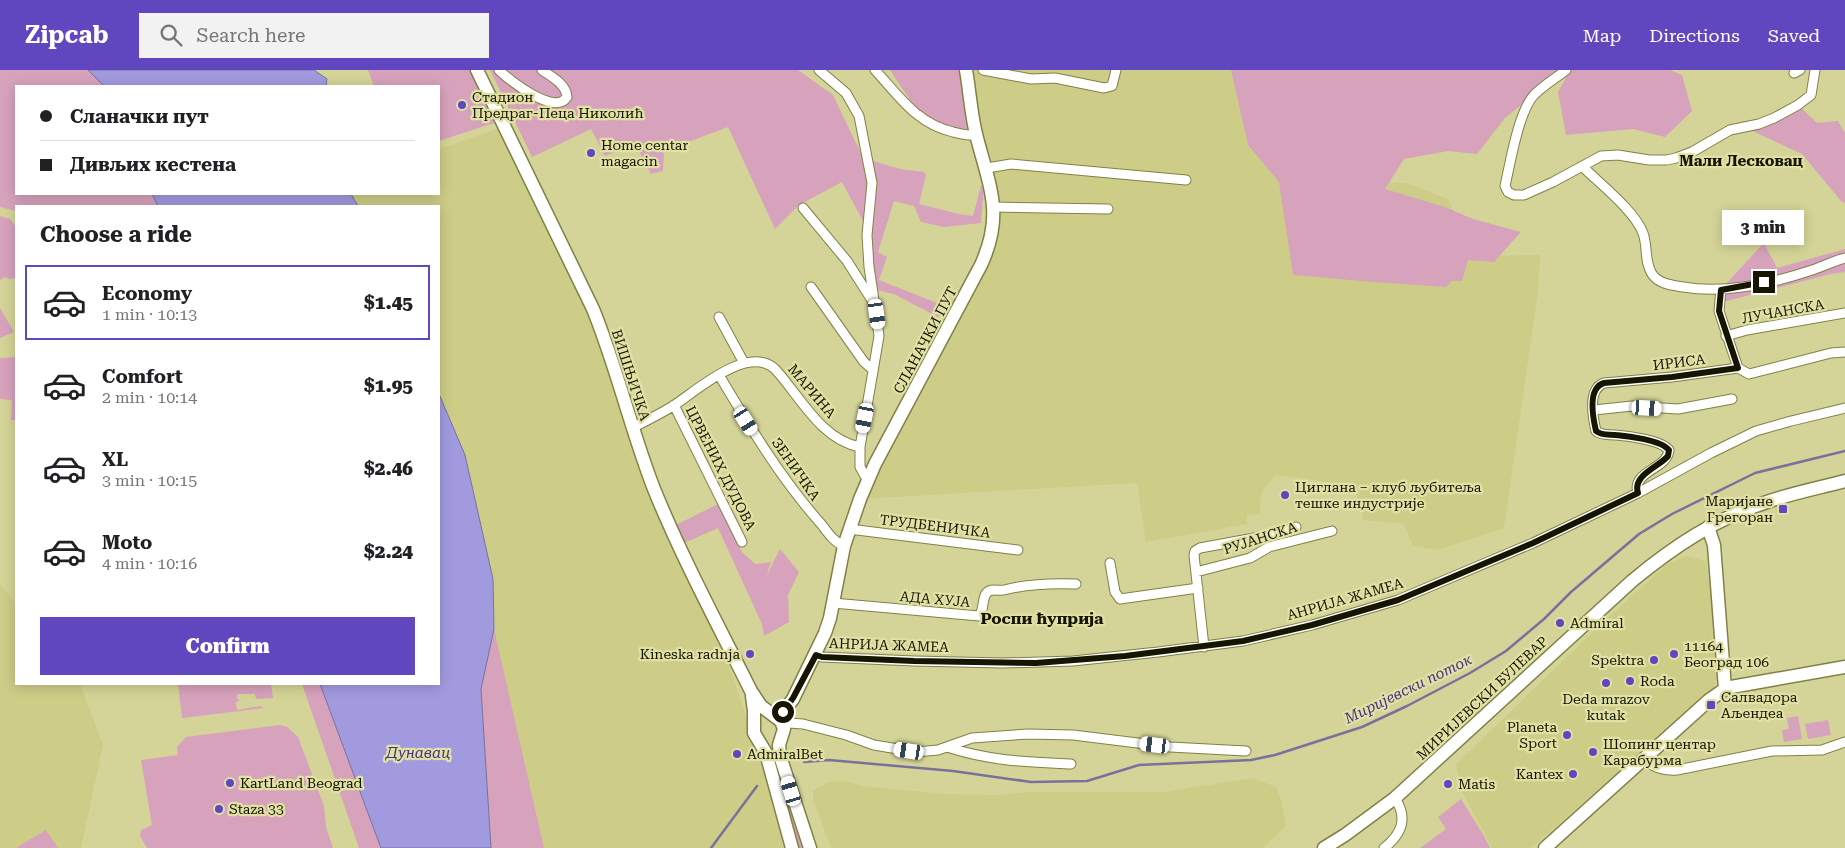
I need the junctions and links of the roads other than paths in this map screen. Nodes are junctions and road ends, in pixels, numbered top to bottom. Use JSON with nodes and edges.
{"nodes":[{"id":1,"x":477,"y":70,"type":"edge"},
{"id":2,"x":499,"y":70,"type":"edge"},
{"id":3,"x":542,"y":70,"type":"edge"},
{"id":4,"x":819,"y":70,"type":"edge"},
{"id":5,"x":876,"y":70,"type":"edge"},
{"id":6,"x":966,"y":70,"type":"edge"},
{"id":7,"x":983,"y":70,"type":"edge"},
{"id":8,"x":1116,"y":70,"type":"edge"},
{"id":9,"x":1566,"y":70,"type":"edge"},
{"id":10,"x":1815,"y":70,"type":"edge"},
{"id":11,"x":976,"y":135,"type":"junction"},
{"id":12,"x":1582,"y":166,"type":"junction"},
{"id":13,"x":987,"y":168,"type":"junction"},
{"id":14,"x":1186,"y":180,"type":"dead end"},
{"id":15,"x":993,"y":207,"type":"junction"},
{"id":16,"x":803,"y":208,"type":"dead end"},
{"id":17,"x":1108,"y":209,"type":"dead end"},
{"id":18,"x":1845,"y":258,"type":"edge"},
{"id":19,"x":811,"y":287,"type":"dead end"},
{"id":20,"x":1721,"y":290,"type":"junction"},
{"id":21,"x":875,"y":305,"type":"junction"},
{"id":22,"x":1845,"y":313,"type":"edge"},
{"id":23,"x":719,"y":318,"type":"dead end"},
{"id":24,"x":1726,"y":336,"type":"junction"},
{"id":25,"x":1845,"y":352,"type":"edge"},
{"id":26,"x":744,"y":363,"type":"junction"},
{"id":27,"x":1738,"y":368,"type":"junction"},
{"id":28,"x":873,"y":370,"type":"junction"},
{"id":29,"x":719,"y":375,"type":"junction"},
{"id":30,"x":1732,"y":399,"type":"dead end"},
{"id":31,"x":674,"y":405,"type":"junction"},
{"id":32,"x":1845,"y":408,"type":"edge"},
{"id":33,"x":1594,"y":410,"type":"junction"},
{"id":34,"x":632,"y":428,"type":"junction"},
{"id":35,"x":860,"y":447,"type":"junction"},
{"id":36,"x":868,"y":481,"type":"junction"},
{"id":37,"x":1845,"y":482,"type":"edge"},
{"id":38,"x":1638,"y":493,"type":"junction"},
{"id":39,"x":1296,"y":526,"type":"dead end"},
{"id":40,"x":1708,"y":527,"type":"junction"},
{"id":41,"x":849,"y":529,"type":"junction"},
{"id":42,"x":1332,"y":530,"type":"dead end"},
{"id":43,"x":742,"y":542,"type":"dead end"},
{"id":44,"x":844,"y":546,"type":"junction"},
{"id":45,"x":1018,"y":550,"type":"dead end"},
{"id":46,"x":1110,"y":563,"type":"dead end"},
{"id":47,"x":1196,"y":572,"type":"junction"},
{"id":48,"x":1076,"y":584,"type":"dead end"},
{"id":49,"x":1198,"y":588,"type":"junction"},
{"id":50,"x":833,"y":602,"type":"junction"},
{"id":51,"x":1204,"y":647,"type":"junction"},
{"id":52,"x":816,"y":655,"type":"junction"},
{"id":53,"x":1845,"y":667,"type":"edge"},
{"id":54,"x":1725,"y":689,"type":"junction"},
{"id":55,"x":751,"y":692,"type":"junction"},
{"id":56,"x":778,"y":723,"type":"junction"},
{"id":57,"x":754,"y":724,"type":"junction"},
{"id":58,"x":758,"y":740,"type":"junction"},
{"id":59,"x":1845,"y":742,"type":"edge"},
{"id":60,"x":947,"y":747,"type":"junction"},
{"id":61,"x":1246,"y":751,"type":"dead end"},
{"id":62,"x":1644,"y":760,"type":"junction"},
{"id":63,"x":1071,"y":764,"type":"dead end"},
{"id":64,"x":1395,"y":798,"type":"junction"},
{"id":65,"x":792,"y":848,"type":"edge"},
{"id":66,"x":810,"y":848,"type":"edge"},
{"id":67,"x":1324,"y":848,"type":"edge"},
{"id":68,"x":1384,"y":848,"type":"edge"},
{"id":69,"x":1545,"y":848,"type":"edge"}],
"edges":[{"from":1,"to":34,"type":"street","name":"ВИШЊИЧКА"},
{"from":2,"to":3,"type":"street"},
{"from":4,"to":21,"type":"street"},
{"from":5,"to":11,"type":"street"},
{"from":6,"to":11,"type":"street","name":"СЛАНАЧКИ ПУТ"},
{"from":7,"to":8,"type":"street"},
{"from":9,"to":12,"type":"street"},
{"from":10,"to":12,"type":"street"},
{"from":11,"to":13,"type":"street","name":"СЛАНАЧКИ ПУТ"},
{"from":12,"to":20,"type":"street"},
{"from":13,"to":14,"type":"street"},
{"from":13,"to":15,"type":"street","name":"СЛАНАЧКИ ПУТ"},
{"from":15,"to":17,"type":"street"},
{"from":15,"to":36,"type":"street","name":"СЛАНАЧКИ ПУТ"},
{"from":16,"to":21,"type":"street"},
{"from":18,"to":20,"type":"street"},
{"from":19,"to":28,"type":"street"},
{"from":20,"to":24,"type":"street","name":"ЛУЧАНСКА"},
{"from":21,"to":28,"type":"street"},
{"from":22,"to":24,"type":"street","name":"ЛУЧАНСКА"},
{"from":23,"to":26,"type":"street"},
{"from":24,"to":27,"type":"street","name":"ЛУЧАНСКА"},
{"from":25,"to":27,"type":"street","name":"ИРИСА"},
{"from":26,"to":29,"type":"street","name":"МАРИНА"},
{"from":26,"to":35,"type":"street","name":"МАРИНА"},
{"from":27,"to":33,"type":"street","name":"ИРИСА"},
{"from":28,"to":35,"type":"street"},
{"from":29,"to":31,"type":"street","name":"МАРИНА"},
{"from":29,"to":44,"type":"street","name":"ЗЕНИЧКА"},
{"from":30,"to":33,"type":"street"},
{"from":31,"to":34,"type":"street","name":"МАРИНА"},
{"from":31,"to":43,"type":"street","name":"ЦРВЕНИХ ДУДОВА"},
{"from":32,"to":38,"type":"street","name":"АНРИЈА ЖАМЕА"},
{"from":33,"to":38,"type":"street"},
{"from":34,"to":55,"type":"street","name":"ВИШЊИЧКА"},
{"from":35,"to":36,"type":"street"},
{"from":36,"to":41,"type":"street","name":"СЛАНАЧКИ ПУТ"},
{"from":37,"to":40,"type":"street","name":"МИРИЈЕВСКИ БУЛЕВАР"},
{"from":38,"to":51,"type":"street","name":"АНРИЈА ЖАМЕА"},
{"from":39,"to":47,"type":"street"},
{"from":40,"to":54,"type":"street"},
{"from":40,"to":64,"type":"street","name":"МИРИЈЕВСКИ БУЛЕВАР"},
{"from":41,"to":44,"type":"street","name":"СЛАНАЧКИ ПУТ"},
{"from":41,"to":45,"type":"street","name":"ТРУДБЕНИЧКА"},
{"from":42,"to":47,"type":"street","name":"РУЈАНСКА"},
{"from":44,"to":50,"type":"street","name":"СЛАНАЧКИ ПУТ"},
{"from":46,"to":49,"type":"street"},
{"from":47,"to":49,"type":"street"},
{"from":48,"to":50,"type":"street","name":"АДА ХУЈА"},
{"from":49,"to":51,"type":"street"},
{"from":50,"to":52,"type":"street","name":"СЛАНАЧКИ ПУТ"},
{"from":51,"to":52,"type":"street","name":"АНРИЈА ЖАМЕА"},
{"from":52,"to":56,"type":"street","name":"СЛАНАЧКИ ПУТ"},
{"from":53,"to":54,"type":"street"},
{"from":54,"to":62,"type":"street"},
{"from":55,"to":56,"type":"street","name":"ВИШЊИЧКА"},
{"from":55,"to":57,"type":"street","name":"ВИШЊИЧКА"},
{"from":56,"to":57,"type":"street"},
{"from":56,"to":58,"type":"street"},
{"from":56,"to":60,"type":"street"},
{"from":56,"to":66,"type":"street"},
{"from":57,"to":58,"type":"street","name":"ВИШЊИЧКА"},
{"from":58,"to":65,"type":"street","name":"ВИШЊИЧКА"},
{"from":59,"to":62,"type":"street"},
{"from":60,"to":61,"type":"street"},
{"from":60,"to":63,"type":"street"},
{"from":62,"to":69,"type":"street"},
{"from":64,"to":67,"type":"street","name":"МИРИЈЕВСКИ БУЛЕВАР"},
{"from":64,"to":68,"type":"street"}]}
